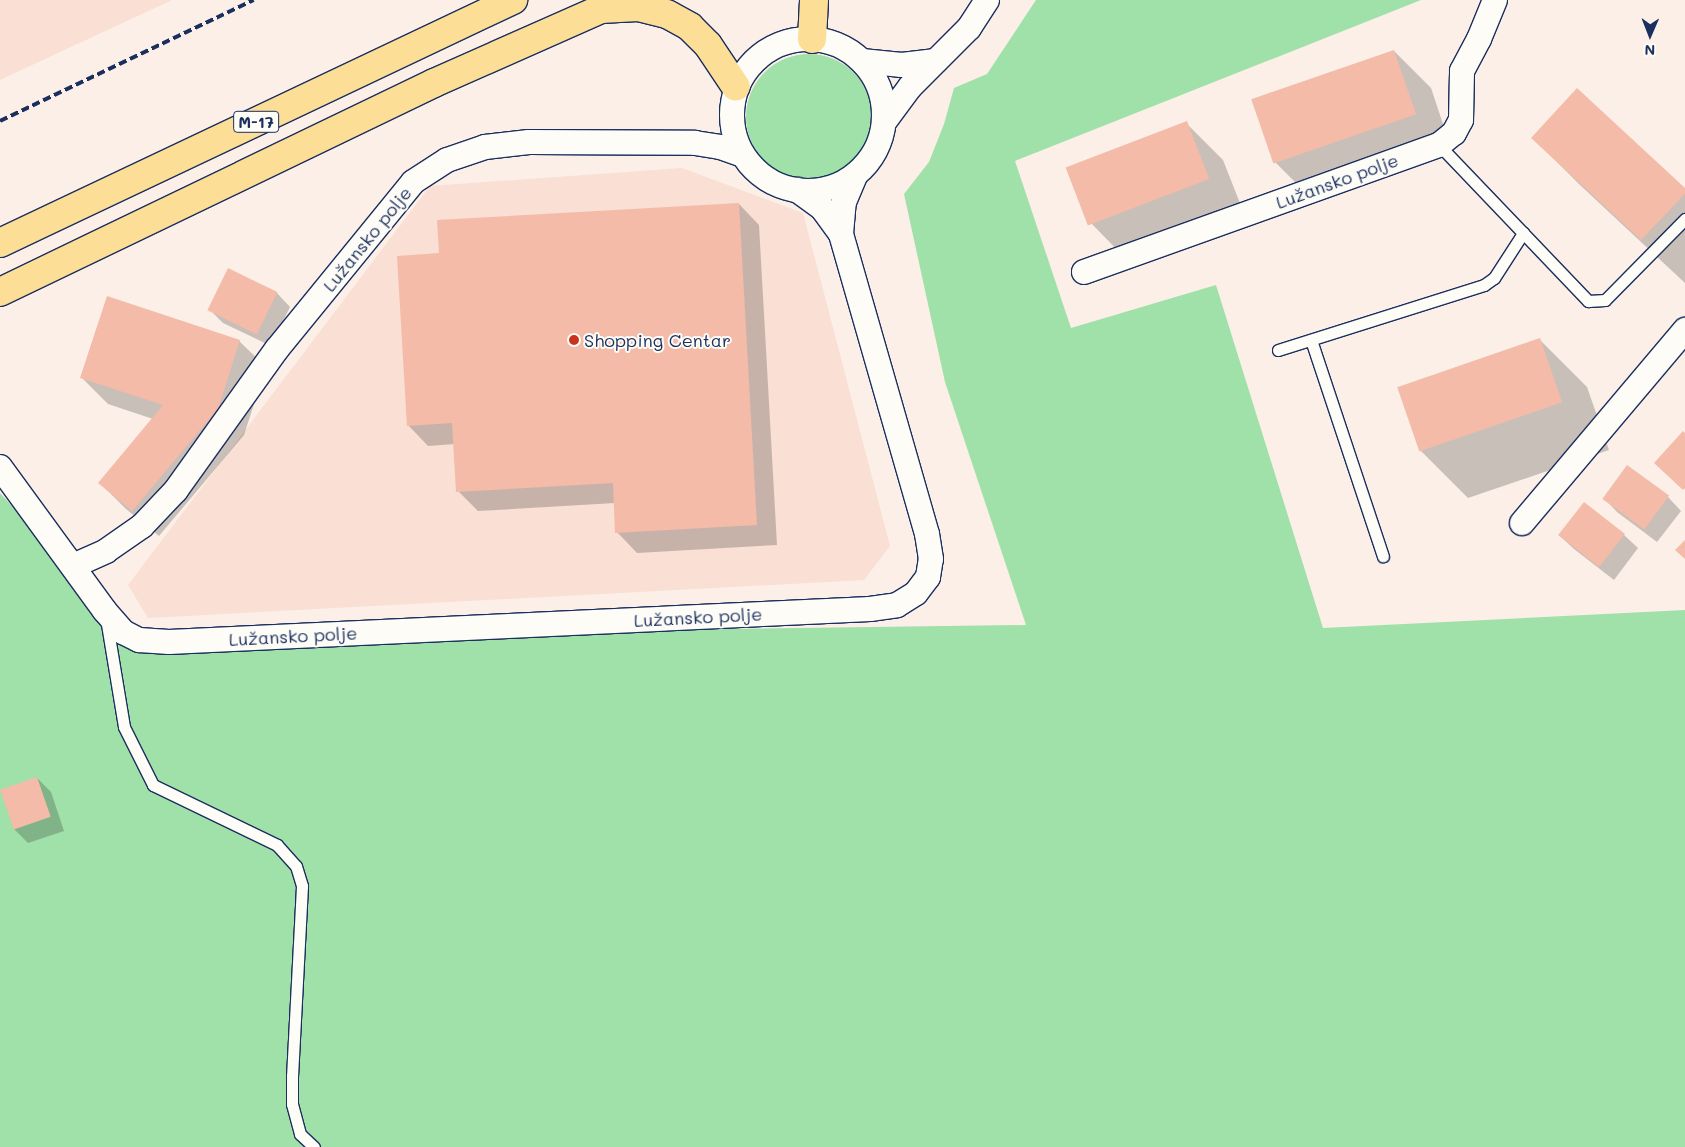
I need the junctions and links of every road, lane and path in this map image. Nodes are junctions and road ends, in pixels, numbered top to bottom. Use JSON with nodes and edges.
{"nodes":[{"id":1,"x":513,"y":0,"type":"edge"},
{"id":2,"x":814,"y":0,"type":"edge"},
{"id":3,"x":988,"y":0,"type":"edge"},
{"id":4,"x":1494,"y":0,"type":"edge"},
{"id":5,"x":611,"y":4,"type":"edge"},
{"id":6,"x":812,"y":39,"type":"junction"},
{"id":7,"x":936,"y":60,"type":"junction"},
{"id":8,"x":862,"y":61,"type":"junction"},
{"id":9,"x":736,"y":87,"type":"junction"},
{"id":10,"x":732,"y":114,"type":"junction"},
{"id":11,"x":884,"y":122,"type":"junction"},
{"id":12,"x":695,"y":143,"type":"junction"},
{"id":13,"x":1439,"y":145,"type":"junction"},
{"id":14,"x":743,"y":155,"type":"junction"},
{"id":15,"x":856,"y":174,"type":"junction"},
{"id":16,"x":797,"y":190,"type":"junction"},
{"id":17,"x":1685,"y":219,"type":"edge"},
{"id":18,"x":1523,"y":233,"type":"junction"},
{"id":19,"x":841,"y":234,"type":"junction"},
{"id":20,"x":0,"y":244,"type":"edge"},
{"id":21,"x":1084,"y":272,"type":"dead end"},
{"id":22,"x":0,"y":292,"type":"edge"},
{"id":23,"x":1685,"y":330,"type":"edge"},
{"id":24,"x":1310,"y":340,"type":"junction"},
{"id":25,"x":1278,"y":350,"type":"dead end"},
{"id":26,"x":0,"y":467,"type":"edge"},
{"id":27,"x":1522,"y":523,"type":"dead end"},
{"id":28,"x":1382,"y":556,"type":"dead end"},
{"id":29,"x":73,"y":566,"type":"junction"},
{"id":30,"x":105,"y":611,"type":"junction"},
{"id":31,"x":314,"y":1147,"type":"edge"}],
"edges":[{"from":1,"to":20,"type":"highway","number":"M-17"},
{"from":2,"to":6,"type":"highway"},
{"from":3,"to":7,"type":"street"},
{"from":4,"to":13,"type":"street","name":"Lužansko polje"},
{"from":5,"to":9,"type":"highway"},
{"from":5,"to":22,"type":"highway","number":"M-17"},
{"from":6,"to":8,"type":"street"},
{"from":6,"to":9,"type":"street"},
{"from":7,"to":8,"type":"street"},
{"from":7,"to":11,"type":"street"},
{"from":8,"to":11,"type":"street"},
{"from":9,"to":10,"type":"street"},
{"from":10,"to":12,"type":"street"},
{"from":10,"to":14,"type":"street"},
{"from":11,"to":15,"type":"street"},
{"from":12,"to":14,"type":"street","name":"Lužansko polje"},
{"from":12,"to":29,"type":"street","name":"Lužansko polje"},
{"from":13,"to":18,"type":"lane"},
{"from":13,"to":21,"type":"street","name":"Lužansko polje"},
{"from":14,"to":16,"type":"street"},
{"from":15,"to":16,"type":"street"},
{"from":15,"to":19,"type":"street"},
{"from":16,"to":19,"type":"street","name":"Lužansko polje"},
{"from":17,"to":18,"type":"lane"},
{"from":18,"to":24,"type":"lane"},
{"from":19,"to":30,"type":"street","name":"Lužansko polje"},
{"from":23,"to":27,"type":"street"},
{"from":24,"to":25,"type":"lane"},
{"from":24,"to":28,"type":"lane"},
{"from":26,"to":29,"type":"street","name":"Lužansko polje"},
{"from":29,"to":30,"type":"street","name":"Lužansko polje"},
{"from":30,"to":31,"type":"lane"}]}
